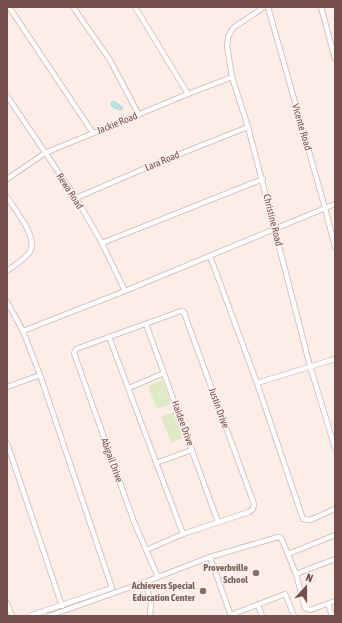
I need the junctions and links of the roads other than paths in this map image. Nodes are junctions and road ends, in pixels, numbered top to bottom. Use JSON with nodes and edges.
{"nodes":[{"id":1,"x":9,"y":7,"type":"edge"},
{"id":2,"x":73,"y":7,"type":"edge"},
{"id":3,"x":135,"y":7,"type":"edge"},
{"id":4,"x":264,"y":7,"type":"edge"},
{"id":5,"x":268,"y":7,"type":"edge"},
{"id":6,"x":321,"y":7,"type":"edge"},
{"id":7,"x":335,"y":59,"type":"edge"},
{"id":8,"x":232,"y":78,"type":"junction"},
{"id":9,"x":188,"y":94,"type":"junction"},
{"id":10,"x":7,"y":96,"type":"edge"},
{"id":11,"x":139,"y":115,"type":"junction"},
{"id":12,"x":248,"y":126,"type":"junction"},
{"id":13,"x":93,"y":133,"type":"junction"},
{"id":14,"x":45,"y":153,"type":"junction"},
{"id":15,"x":263,"y":178,"type":"junction"},
{"id":16,"x":7,"y":179,"type":"edge"},
{"id":17,"x":7,"y":197,"type":"edge"},
{"id":18,"x":76,"y":198,"type":"junction"},
{"id":19,"x":335,"y":204,"type":"edge"},
{"id":20,"x":325,"y":208,"type":"junction"},
{"id":21,"x":275,"y":228,"type":"junction"},
{"id":22,"x":102,"y":243,"type":"junction"},
{"id":23,"x":335,"y":247,"type":"edge"},
{"id":24,"x":210,"y":256,"type":"junction"},
{"id":25,"x":7,"y":272,"type":"edge"},
{"id":26,"x":125,"y":291,"type":"junction"},
{"id":27,"x":7,"y":302,"type":"edge"},
{"id":28,"x":146,"y":324,"type":"junction"},
{"id":29,"x":24,"y":331,"type":"junction"},
{"id":30,"x":110,"y":337,"type":"junction"},
{"id":31,"x":335,"y":359,"type":"edge"},
{"id":32,"x":310,"y":366,"type":"junction"},
{"id":33,"x":164,"y":374,"type":"junction"},
{"id":34,"x":40,"y":375,"type":"junction"},
{"id":35,"x":257,"y":383,"type":"junction"},
{"id":36,"x":7,"y":387,"type":"edge"},
{"id":37,"x":129,"y":388,"type":"junction"},
{"id":38,"x":7,"y":444,"type":"edge"},
{"id":39,"x":335,"y":448,"type":"edge"},
{"id":40,"x":192,"y":450,"type":"junction"},
{"id":41,"x":156,"y":462,"type":"junction"},
{"id":42,"x":335,"y":509,"type":"edge"},
{"id":43,"x":218,"y":522,"type":"junction"},
{"id":44,"x":183,"y":534,"type":"junction"},
{"id":45,"x":335,"y":535,"type":"edge"},
{"id":46,"x":146,"y":550,"type":"junction"},
{"id":47,"x":288,"y":554,"type":"junction"},
{"id":48,"x":210,"y":557,"type":"junction"},
{"id":49,"x":335,"y":559,"type":"edge"},
{"id":50,"x":296,"y":574,"type":"junction"},
{"id":51,"x":158,"y":577,"type":"junction"},
{"id":52,"x":145,"y":582,"type":"junction"},
{"id":53,"x":335,"y":601,"type":"edge"},
{"id":54,"x":7,"y":603,"type":"edge"},
{"id":55,"x":328,"y":604,"type":"junction"},
{"id":56,"x":258,"y":605,"type":"junction"},
{"id":57,"x":62,"y":606,"type":"junction"},
{"id":58,"x":12,"y":616,"type":"edge"},
{"id":59,"x":29,"y":616,"type":"edge"},
{"id":60,"x":49,"y":616,"type":"edge"},
{"id":61,"x":150,"y":616,"type":"edge"},
{"id":62,"x":231,"y":616,"type":"edge"},
{"id":63,"x":262,"y":616,"type":"edge"},
{"id":64,"x":294,"y":616,"type":"edge"},
{"id":65,"x":332,"y":616,"type":"edge"}],
"edges":[{"from":1,"to":13,"type":"street"},
{"from":2,"to":11,"type":"street"},
{"from":3,"to":9,"type":"street"},
{"from":4,"to":8,"type":"street","name":"Christine Road"},
{"from":5,"to":20,"type":"street","name":"Vicente Road"},
{"from":6,"to":7,"type":"street"},
{"from":8,"to":9,"type":"street","name":"Jackie Road"},
{"from":8,"to":12,"type":"street","name":"Christine Road"},
{"from":9,"to":11,"type":"street","name":"Jackie Road"},
{"from":10,"to":14,"type":"street","name":"Rewa Road"},
{"from":11,"to":13,"type":"street","name":"Jackie Road"},
{"from":12,"to":15,"type":"street","name":"Christine Road"},
{"from":12,"to":18,"type":"street","name":"Lara Road"},
{"from":13,"to":14,"type":"street","name":"Jackie Road"},
{"from":14,"to":16,"type":"street","name":"Jackie Road"},
{"from":14,"to":18,"type":"street","name":"Rewa Road"},
{"from":15,"to":21,"type":"street","name":"Christine Road"},
{"from":15,"to":22,"type":"street"},
{"from":17,"to":25,"type":"street"},
{"from":18,"to":22,"type":"street","name":"Rewa Road"},
{"from":19,"to":20,"type":"street"},
{"from":20,"to":21,"type":"street"},
{"from":20,"to":23,"type":"street","name":"Vicente Road"},
{"from":21,"to":24,"type":"street"},
{"from":21,"to":32,"type":"street","name":"Christine Road"},
{"from":22,"to":26,"type":"street","name":"Rewa Road"},
{"from":24,"to":26,"type":"street"},
{"from":24,"to":35,"type":"street"},
{"from":26,"to":29,"type":"street"},
{"from":27,"to":29,"type":"street"},
{"from":28,"to":30,"type":"street"},
{"from":28,"to":33,"type":"street","name":"Haidee Drive"},
{"from":28,"to":43,"type":"street","name":"Justin Drive"},
{"from":29,"to":34,"type":"street"},
{"from":30,"to":37,"type":"street"},
{"from":30,"to":46,"type":"street","name":"Abigail Drive"},
{"from":31,"to":32,"type":"street"},
{"from":32,"to":35,"type":"street"},
{"from":32,"to":39,"type":"street","name":"Christine Road"},
{"from":33,"to":37,"type":"street"},
{"from":33,"to":40,"type":"street","name":"Haidee Drive"},
{"from":34,"to":36,"type":"street"},
{"from":34,"to":57,"type":"street"},
{"from":35,"to":42,"type":"street"},
{"from":37,"to":41,"type":"street"},
{"from":38,"to":57,"type":"street"},
{"from":40,"to":41,"type":"street"},
{"from":40,"to":43,"type":"street","name":"Haidee Drive"},
{"from":41,"to":44,"type":"street"},
{"from":43,"to":44,"type":"street"},
{"from":44,"to":46,"type":"street"},
{"from":45,"to":47,"type":"street"},
{"from":46,"to":51,"type":"street","name":"Abigail Drive"},
{"from":47,"to":48,"type":"street"},
{"from":47,"to":50,"type":"street"},
{"from":48,"to":51,"type":"street"},
{"from":48,"to":62,"type":"street"},
{"from":49,"to":50,"type":"street"},
{"from":50,"to":55,"type":"street"},
{"from":51,"to":52,"type":"street"},
{"from":52,"to":60,"type":"street"},
{"from":52,"to":61,"type":"street"},
{"from":53,"to":55,"type":"street"},
{"from":54,"to":58,"type":"street"},
{"from":55,"to":65,"type":"street"},
{"from":56,"to":62,"type":"street"},
{"from":56,"to":63,"type":"street"},
{"from":56,"to":64,"type":"street"},
{"from":57,"to":59,"type":"street"}]}
